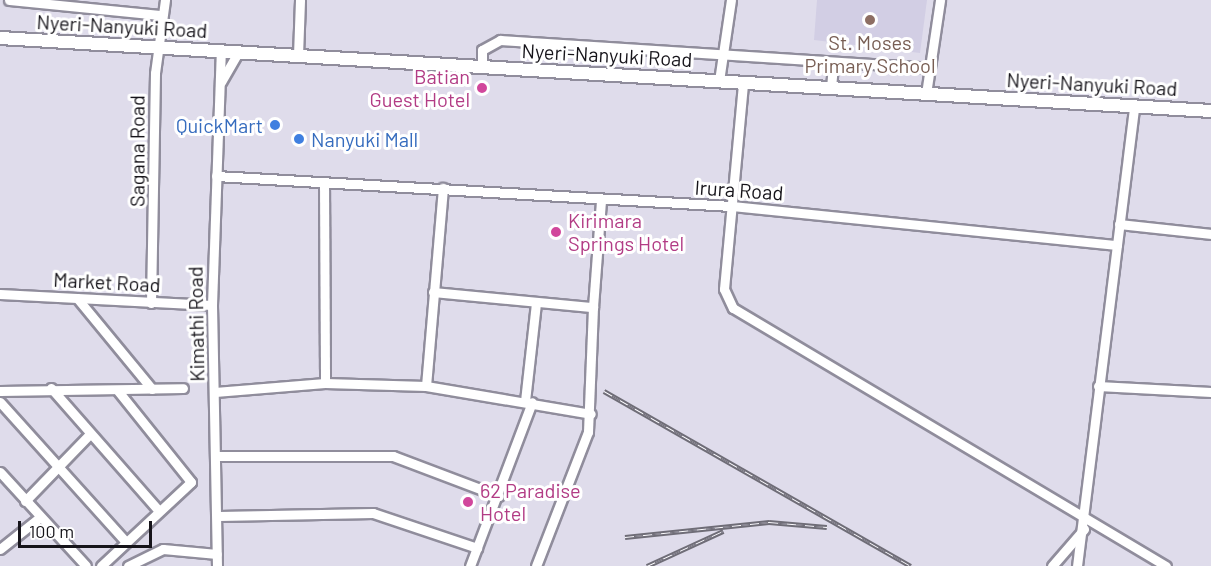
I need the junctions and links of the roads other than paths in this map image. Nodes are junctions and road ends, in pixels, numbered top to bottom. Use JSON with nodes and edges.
{"nodes":[{"id":1,"x":9,"y":0,"type":"edge"},
{"id":2,"x":165,"y":0,"type":"edge"},
{"id":3,"x":300,"y":0,"type":"edge"},
{"id":4,"x":731,"y":0,"type":"edge"},
{"id":5,"x":940,"y":0,"type":"edge"},
{"id":6,"x":160,"y":15,"type":"junction"},
{"id":7,"x":0,"y":30,"type":"edge"},
{"id":8,"x":0,"y":38,"type":"edge"},
{"id":9,"x":156,"y":48,"type":"junction"},
{"id":10,"x":221,"y":51,"type":"junction"},
{"id":11,"x":238,"y":52,"type":"junction"},
{"id":12,"x":298,"y":55,"type":"junction"},
{"id":13,"x":723,"y":56,"type":"junction"},
{"id":14,"x":833,"y":63,"type":"junction"},
{"id":15,"x":482,"y":67,"type":"junction"},
{"id":16,"x":930,"y":68,"type":"junction"},
{"id":17,"x":719,"y":81,"type":"junction"},
{"id":18,"x":221,"y":82,"type":"junction"},
{"id":19,"x":743,"y":84,"type":"junction"},
{"id":20,"x":831,"y":88,"type":"junction"},
{"id":21,"x":926,"y":94,"type":"junction"},
{"id":22,"x":1134,"y":106,"type":"junction"},
{"id":23,"x":1211,"y":111,"type":"edge"},
{"id":24,"x":216,"y":176,"type":"junction"},
{"id":25,"x":324,"y":183,"type":"junction"},
{"id":26,"x":442,"y":188,"type":"junction"},
{"id":27,"x":601,"y":201,"type":"junction"},
{"id":28,"x":732,"y":206,"type":"junction"},
{"id":29,"x":1119,"y":224,"type":"junction"},
{"id":30,"x":1211,"y":234,"type":"edge"},
{"id":31,"x":1117,"y":245,"type":"junction"},
{"id":32,"x":433,"y":292,"type":"junction"},
{"id":33,"x":0,"y":294,"type":"edge"},
{"id":34,"x":77,"y":298,"type":"junction"},
{"id":35,"x":151,"y":303,"type":"junction"},
{"id":36,"x":536,"y":303,"type":"junction"},
{"id":37,"x":212,"y":305,"type":"junction"},
{"id":38,"x":593,"y":307,"type":"junction"},
{"id":39,"x":325,"y":383,"type":"junction"},
{"id":40,"x":426,"y":386,"type":"junction"},
{"id":41,"x":1098,"y":386,"type":"junction"},
{"id":42,"x":51,"y":388,"type":"junction"},
{"id":43,"x":183,"y":388,"type":"dead end"},
{"id":44,"x":152,"y":389,"type":"junction"},
{"id":45,"x":0,"y":391,"type":"edge"},
{"id":46,"x":118,"y":391,"type":"junction"},
{"id":47,"x":215,"y":392,"type":"junction"},
{"id":48,"x":1211,"y":392,"type":"edge"},
{"id":49,"x":529,"y":401,"type":"junction"},
{"id":50,"x":0,"y":402,"type":"edge"},
{"id":51,"x":591,"y":414,"type":"junction"},
{"id":52,"x":89,"y":435,"type":"junction"},
{"id":53,"x":217,"y":456,"type":"junction"},
{"id":54,"x":60,"y":467,"type":"junction"},
{"id":55,"x":0,"y":472,"type":"edge"},
{"id":56,"x":499,"y":496,"type":"junction"},
{"id":57,"x":25,"y":501,"type":"junction"},
{"id":58,"x":158,"y":510,"type":"junction"},
{"id":59,"x":219,"y":516,"type":"junction"},
{"id":60,"x":1083,"y":516,"type":"junction"},
{"id":61,"x":39,"y":518,"type":"junction"},
{"id":62,"x":1084,"y":530,"type":"junction"},
{"id":63,"x":126,"y":542,"type":"junction"},
{"id":64,"x":477,"y":548,"type":"junction"},
{"id":65,"x":0,"y":549,"type":"edge"},
{"id":66,"x":217,"y":554,"type":"junction"},
{"id":67,"x":86,"y":566,"type":"edge"},
{"id":68,"x":100,"y":566,"type":"edge"},
{"id":69,"x":128,"y":566,"type":"edge"},
{"id":70,"x":217,"y":566,"type":"edge"},
{"id":71,"x":470,"y":566,"type":"edge"},
{"id":72,"x":536,"y":566,"type":"edge"},
{"id":73,"x":1052,"y":566,"type":"edge"},
{"id":74,"x":1077,"y":566,"type":"edge"},
{"id":75,"x":1166,"y":566,"type":"edge"}],
"edges":[{"from":1,"to":6,"type":"street"},
{"from":2,"to":6,"type":"street","name":"Sagana Road"},
{"from":3,"to":12,"type":"street"},
{"from":4,"to":13,"type":"street"},
{"from":5,"to":16,"type":"street"},
{"from":6,"to":9,"type":"street","name":"Sagana Road"},
{"from":7,"to":8,"type":"street"},
{"from":8,"to":9,"type":"highway","name":"Nyeri-Nanyuki Road"},
{"from":9,"to":10,"type":"highway","name":"Nyeri-Nanyuki Road"},
{"from":9,"to":35,"type":"street","name":"Sagana Road"},
{"from":10,"to":11,"type":"highway","name":"Nyeri-Nanyuki Road"},
{"from":10,"to":18,"type":"street","name":"Kimathi Road"},
{"from":11,"to":12,"type":"highway","name":"Nyeri-Nanyuki Road"},
{"from":11,"to":18,"type":"street","name":"Kimathi Road"},
{"from":12,"to":15,"type":"highway","name":"Nyeri-Nanyuki Road"},
{"from":13,"to":14,"type":"street"},
{"from":13,"to":15,"type":"street"},
{"from":13,"to":17,"type":"street"},
{"from":14,"to":16,"type":"street"},
{"from":14,"to":20,"type":"street"},
{"from":15,"to":17,"type":"highway","name":"Nyeri-Nanyuki Road"},
{"from":16,"to":21,"type":"street"},
{"from":17,"to":19,"type":"highway","name":"Nyeri-Nanyuki Road"},
{"from":18,"to":24,"type":"street","name":"Kimathi Road"},
{"from":19,"to":20,"type":"highway","name":"Nyeri-Nanyuki Road"},
{"from":19,"to":28,"type":"street"},
{"from":20,"to":21,"type":"highway","name":"Nyeri-Nanyuki Road"},
{"from":21,"to":22,"type":"highway","name":"Nyeri-Nanyuki Road"},
{"from":22,"to":23,"type":"highway","name":"Nyeri-Nanyuki Road"},
{"from":22,"to":29,"type":"street"},
{"from":24,"to":25,"type":"street","name":"Irura Road"},
{"from":24,"to":37,"type":"street","name":"Kimathi Road"},
{"from":25,"to":26,"type":"street","name":"Irura Road"},
{"from":25,"to":39,"type":"street"},
{"from":26,"to":27,"type":"street","name":"Irura Road"},
{"from":26,"to":32,"type":"street"},
{"from":27,"to":28,"type":"street","name":"Irura Road"},
{"from":27,"to":38,"type":"street"},
{"from":28,"to":31,"type":"street","name":"Irura Road"},
{"from":28,"to":60,"type":"street"},
{"from":29,"to":30,"type":"street"},
{"from":29,"to":31,"type":"street"},
{"from":31,"to":41,"type":"street"},
{"from":32,"to":36,"type":"street"},
{"from":32,"to":40,"type":"street"},
{"from":33,"to":34,"type":"street","name":"Market Road"},
{"from":34,"to":35,"type":"street","name":"Market Road"},
{"from":34,"to":44,"type":"street"},
{"from":35,"to":37,"type":"street","name":"Market Road"},
{"from":36,"to":38,"type":"street"},
{"from":36,"to":49,"type":"street"},
{"from":37,"to":47,"type":"street","name":"Kimathi Road"},
{"from":38,"to":51,"type":"street"},
{"from":39,"to":40,"type":"street"},
{"from":39,"to":47,"type":"street"},
{"from":40,"to":49,"type":"street"},
{"from":41,"to":48,"type":"street"},
{"from":41,"to":60,"type":"street"},
{"from":42,"to":45,"type":"street"},
{"from":42,"to":46,"type":"street"},
{"from":42,"to":52,"type":"street"},
{"from":43,"to":44,"type":"street"},
{"from":44,"to":46,"type":"street"},
{"from":46,"to":58,"type":"street"},
{"from":47,"to":53,"type":"street","name":"Kimathi Road"},
{"from":49,"to":51,"type":"street"},
{"from":49,"to":56,"type":"street"},
{"from":50,"to":54,"type":"street"},
{"from":51,"to":72,"type":"street"},
{"from":52,"to":54,"type":"street"},
{"from":52,"to":58,"type":"street"},
{"from":53,"to":56,"type":"street"},
{"from":53,"to":59,"type":"street","name":"Kimathi Road"},
{"from":54,"to":57,"type":"street"},
{"from":54,"to":63,"type":"street"},
{"from":55,"to":57,"type":"street"},
{"from":56,"to":64,"type":"street"},
{"from":57,"to":61,"type":"street"},
{"from":58,"to":63,"type":"street"},
{"from":59,"to":64,"type":"street"},
{"from":59,"to":66,"type":"street","name":"Kimathi Road"},
{"from":60,"to":62,"type":"street"},
{"from":60,"to":75,"type":"street"},
{"from":61,"to":65,"type":"street"},
{"from":61,"to":67,"type":"street"},
{"from":62,"to":73,"type":"street"},
{"from":62,"to":74,"type":"street"},
{"from":63,"to":68,"type":"street"},
{"from":64,"to":71,"type":"street"},
{"from":66,"to":69,"type":"street"},
{"from":66,"to":70,"type":"street","name":"Kimathi Road"}]}
